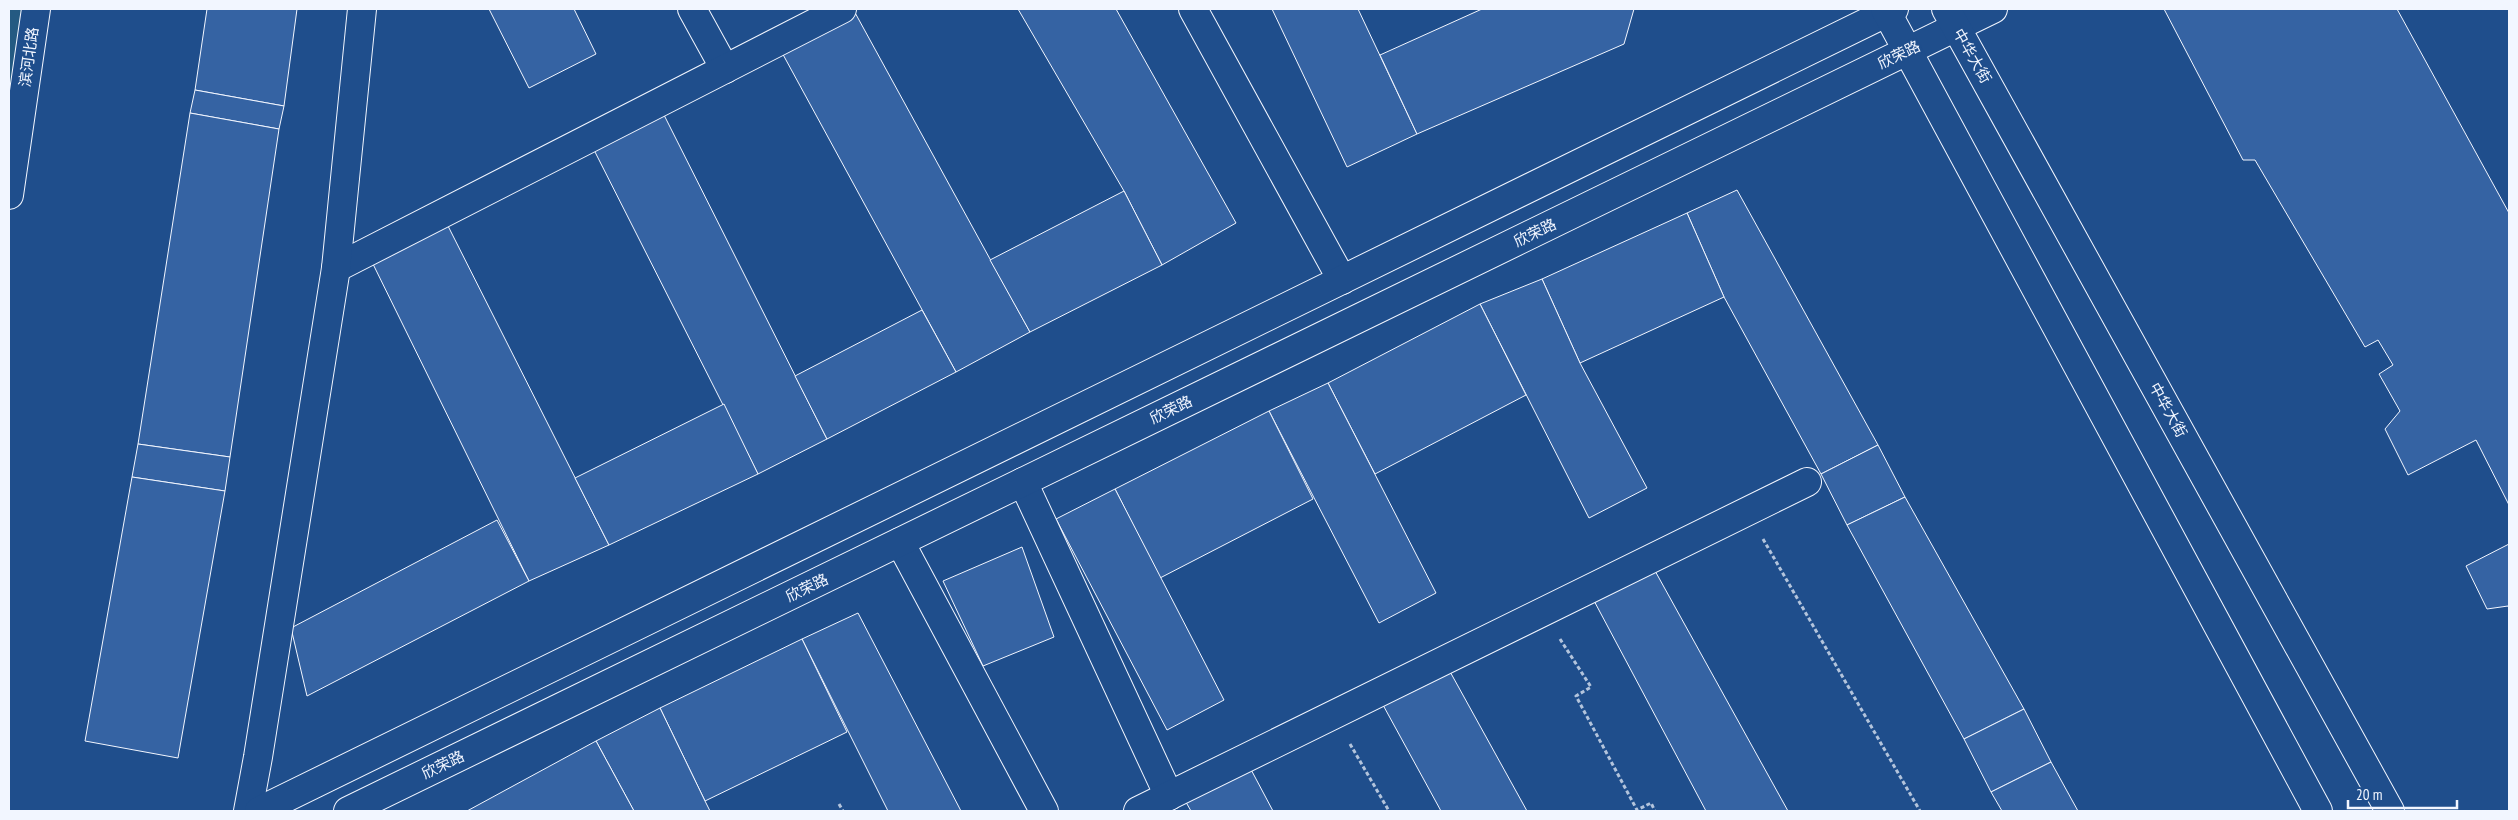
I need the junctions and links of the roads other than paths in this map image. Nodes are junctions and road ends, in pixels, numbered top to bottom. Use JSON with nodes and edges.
{"nodes":[{"id":1,"x":36,"y":9,"type":"edge"},
{"id":2,"x":362,"y":9,"type":"edge"},
{"id":3,"x":692,"y":9,"type":"edge"},
{"id":4,"x":842,"y":9,"type":"edge"},
{"id":5,"x":1193,"y":9,"type":"edge"},
{"id":6,"x":1993,"y":9,"type":"edge"},
{"id":7,"x":1889,"y":10,"type":"edge"},
{"id":8,"x":1951,"y":18,"type":"edge"},
{"id":9,"x":1908,"y":51,"type":"junction"},
{"id":10,"x":724,"y":69,"type":"junction"},
{"id":11,"x":9,"y":195,"type":"edge"},
{"id":12,"x":336,"y":268,"type":"junction"},
{"id":13,"x":1342,"y":280,"type":"junction"},
{"id":14,"x":1023,"y":482,"type":"junction"},
{"id":15,"x":1807,"y":482,"type":"dead end"},
{"id":16,"x":900,"y":542,"type":"junction"},
{"id":17,"x":1169,"y":796,"type":"junction"},
{"id":18,"x":248,"y":811,"type":"edge"},
{"id":19,"x":259,"y":811,"type":"edge"},
{"id":20,"x":348,"y":811,"type":"edge"},
{"id":21,"x":1044,"y":811,"type":"edge"},
{"id":22,"x":1138,"y":811,"type":"edge"},
{"id":23,"x":2318,"y":811,"type":"edge"},
{"id":24,"x":2390,"y":811,"type":"edge"}],
"edges":[{"from":1,"to":11,"type":"street","name":"滨河北路"},
{"from":2,"to":12,"type":"street"},
{"from":3,"to":10,"type":"street"},
{"from":4,"to":10,"type":"street"},
{"from":5,"to":13,"type":"street"},
{"from":6,"to":8,"type":"street","name":"欣荣路"},
{"from":7,"to":9,"type":"street"},
{"from":7,"to":13,"type":"street"},
{"from":8,"to":9,"type":"street","name":"欣荣路"},
{"from":8,"to":24,"type":"street","name":"中华大街"},
{"from":9,"to":14,"type":"street","name":"欣荣路"},
{"from":9,"to":23,"type":"street"},
{"from":10,"to":12,"type":"street"},
{"from":12,"to":18,"type":"street"},
{"from":13,"to":19,"type":"street"},
{"from":14,"to":16,"type":"street","name":"欣荣路"},
{"from":14,"to":17,"type":"street"},
{"from":15,"to":17,"type":"street"},
{"from":16,"to":20,"type":"street","name":"欣荣路"},
{"from":16,"to":21,"type":"street"},
{"from":17,"to":22,"type":"street"}]}
